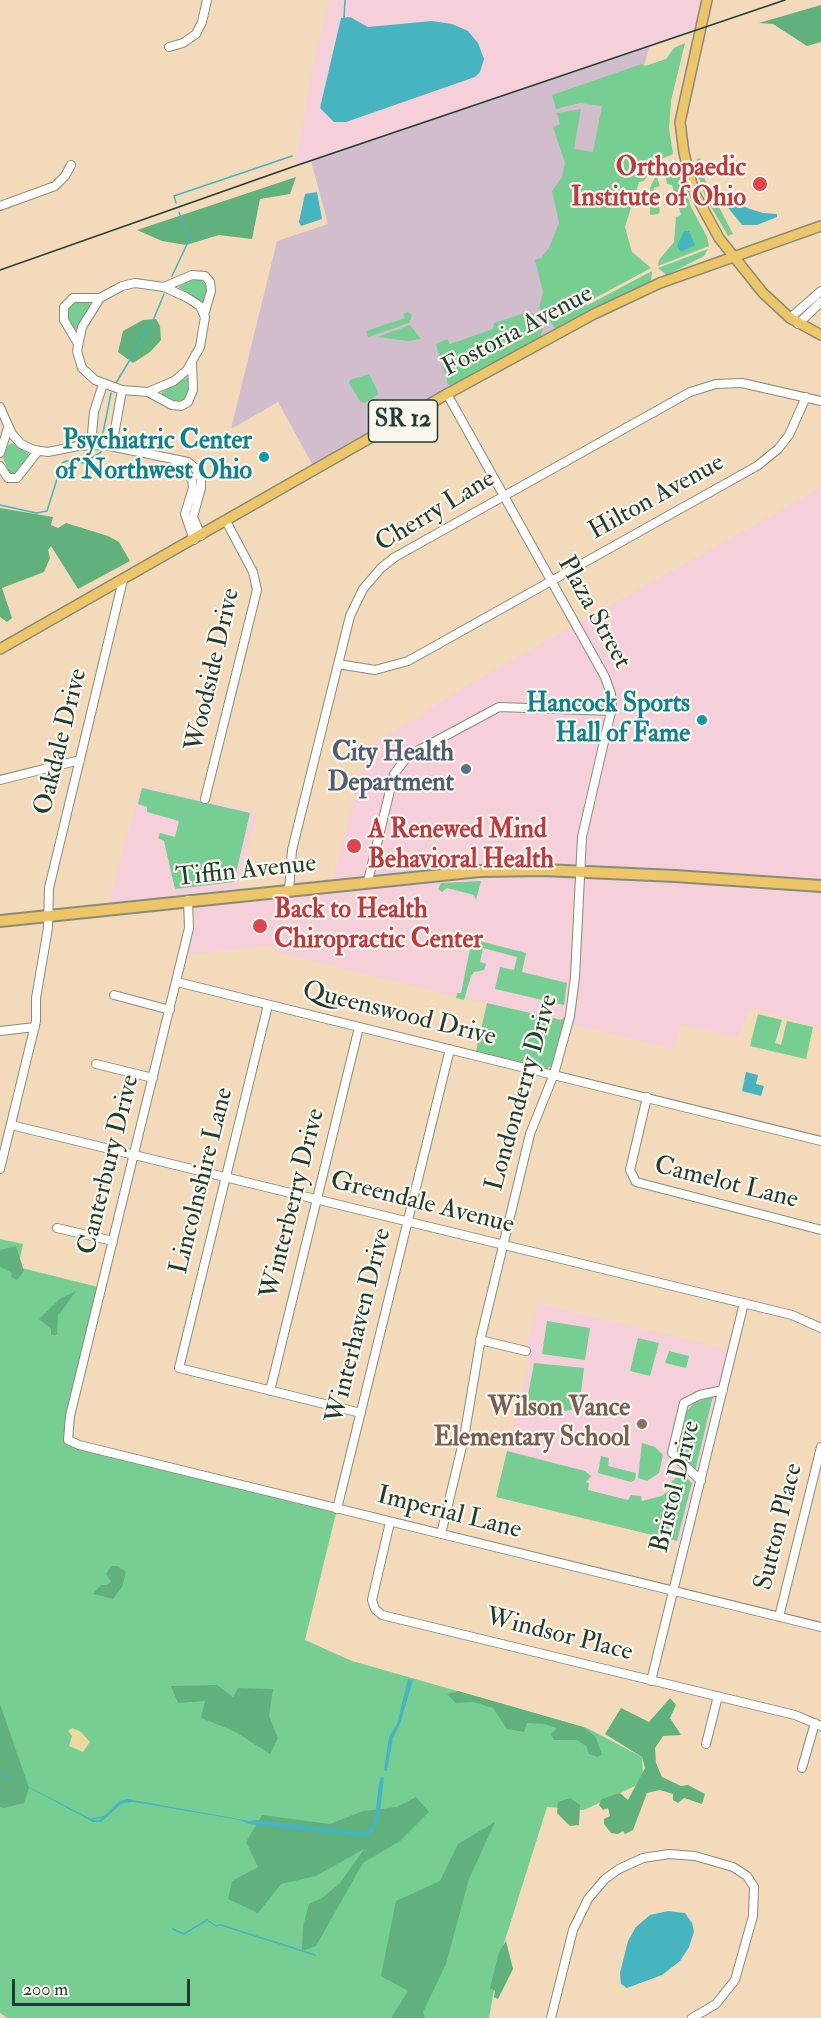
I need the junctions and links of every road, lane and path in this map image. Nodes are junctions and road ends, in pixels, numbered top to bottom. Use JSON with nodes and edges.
{"nodes":[{"id":1,"x":207,"y":0,"type":"edge"},
{"id":2,"x":707,"y":0,"type":"edge"},
{"id":3,"x":169,"y":47,"type":"dead end"},
{"id":4,"x":71,"y":165,"type":"dead end"},
{"id":5,"x":0,"y":206,"type":"edge"},
{"id":6,"x":821,"y":226,"type":"edge"},
{"id":7,"x":732,"y":256,"type":"junction"},
{"id":8,"x":164,"y":287,"type":"junction"},
{"id":9,"x":821,"y":291,"type":"edge"},
{"id":10,"x":100,"y":298,"type":"junction"},
{"id":11,"x":821,"y":302,"type":"edge"},
{"id":12,"x":204,"y":315,"type":"junction"},
{"id":13,"x":790,"y":318,"type":"junction"},
{"id":14,"x":798,"y":324,"type":"junction"},
{"id":15,"x":821,"y":335,"type":"edge"},
{"id":16,"x":77,"y":342,"type":"junction"},
{"id":17,"x":192,"y":363,"type":"junction"},
{"id":18,"x":103,"y":384,"type":"junction"},
{"id":19,"x":122,"y":390,"type":"junction"},
{"id":20,"x":148,"y":392,"type":"junction"},
{"id":21,"x":447,"y":394,"type":"junction"},
{"id":22,"x":806,"y":397,"type":"junction"},
{"id":23,"x":821,"y":401,"type":"edge"},
{"id":24,"x":0,"y":407,"type":"edge"},
{"id":25,"x":8,"y":428,"type":"junction"},
{"id":26,"x":91,"y":445,"type":"junction"},
{"id":27,"x":112,"y":446,"type":"junction"},
{"id":28,"x":38,"y":451,"type":"junction"},
{"id":29,"x":0,"y":453,"type":"edge"},
{"id":30,"x":0,"y":466,"type":"edge"},
{"id":31,"x":504,"y":496,"type":"junction"},
{"id":32,"x":226,"y":522,"type":"junction"},
{"id":33,"x":197,"y":538,"type":"junction"},
{"id":34,"x":123,"y":580,"type":"junction"},
{"id":35,"x":552,"y":581,"type":"junction"},
{"id":36,"x":0,"y":650,"type":"edge"},
{"id":37,"x":338,"y":664,"type":"junction"},
{"id":38,"x":612,"y":711,"type":"junction"},
{"id":39,"x":80,"y":760,"type":"junction"},
{"id":40,"x":0,"y":780,"type":"edge"},
{"id":41,"x":205,"y":799,"type":"dead end"},
{"id":42,"x":580,"y":872,"type":"junction"},
{"id":43,"x":369,"y":881,"type":"junction"},
{"id":44,"x":821,"y":886,"type":"edge"},
{"id":45,"x":290,"y":890,"type":"junction"},
{"id":46,"x":188,"y":900,"type":"junction"},
{"id":47,"x":49,"y":915,"type":"junction"},
{"id":48,"x":0,"y":921,"type":"edge"},
{"id":49,"x":177,"y":982,"type":"junction"},
{"id":50,"x":114,"y":995,"type":"dead end"},
{"id":51,"x":268,"y":1005,"type":"junction"},
{"id":52,"x":170,"y":1010,"type":"junction"},
{"id":53,"x":35,"y":1027,"type":"junction"},
{"id":54,"x":359,"y":1027,"type":"junction"},
{"id":55,"x":0,"y":1031,"type":"edge"},
{"id":56,"x":450,"y":1049,"type":"junction"},
{"id":57,"x":96,"y":1064,"type":"dead end"},
{"id":58,"x":554,"y":1074,"type":"junction"},
{"id":59,"x":153,"y":1078,"type":"junction"},
{"id":60,"x":646,"y":1097,"type":"junction"},
{"id":61,"x":11,"y":1125,"type":"junction"},
{"id":62,"x":821,"y":1141,"type":"edge"},
{"id":63,"x":134,"y":1155,"type":"junction"},
{"id":64,"x":0,"y":1169,"type":"edge"},
{"id":65,"x":226,"y":1177,"type":"junction"},
{"id":66,"x":317,"y":1200,"type":"junction"},
{"id":67,"x":407,"y":1222,"type":"junction"},
{"id":68,"x":57,"y":1228,"type":"dead end"},
{"id":69,"x":821,"y":1230,"type":"edge"},
{"id":70,"x":113,"y":1241,"type":"junction"},
{"id":71,"x":503,"y":1245,"type":"junction"},
{"id":72,"x":744,"y":1303,"type":"junction"},
{"id":73,"x":821,"y":1328,"type":"edge"},
{"id":74,"x":480,"y":1340,"type":"junction"},
{"id":75,"x":526,"y":1351,"type":"dead end"},
{"id":76,"x":723,"y":1390,"type":"junction"},
{"id":77,"x":270,"y":1391,"type":"junction"},
{"id":78,"x":361,"y":1413,"type":"junction"},
{"id":79,"x":68,"y":1440,"type":"joint"},
{"id":80,"x":821,"y":1447,"type":"edge"},
{"id":81,"x":700,"y":1481,"type":"junction"},
{"id":82,"x":338,"y":1509,"type":"junction"},
{"id":83,"x":390,"y":1521,"type":"junction"},
{"id":84,"x":441,"y":1534,"type":"junction"},
{"id":85,"x":674,"y":1591,"type":"junction"},
{"id":86,"x":779,"y":1617,"type":"junction"},
{"id":87,"x":821,"y":1627,"type":"edge"},
{"id":88,"x":651,"y":1681,"type":"junction"},
{"id":89,"x":718,"y":1696,"type":"junction"},
{"id":90,"x":818,"y":1725,"type":"edge"},
{"id":91,"x":706,"y":1744,"type":"dead end"},
{"id":92,"x":802,"y":1768,"type":"dead end"},
{"id":93,"x":551,"y":2018,"type":"edge"},
{"id":94,"x":692,"y":2018,"type":"edge"}],
"edges":[{"from":1,"to":3,"type":"street"},
{"from":2,"to":7,"type":"main road"},
{"from":4,"to":5,"type":"street"},
{"from":6,"to":7,"type":"main road","name":"Fostoria Avenue","number":"SR 12"},
{"from":7,"to":13,"type":"main road"},
{"from":7,"to":21,"type":"main road","name":"Fostoria Avenue","number":"SR 12"},
{"from":8,"to":10,"type":"street"},
{"from":8,"to":12,"type":"street"},
{"from":8,"to":12,"type":"street"},
{"from":9,"to":13,"type":"street"},
{"from":10,"to":16,"type":"street"},
{"from":10,"to":16,"type":"street"},
{"from":11,"to":14,"type":"street"},
{"from":12,"to":17,"type":"street"},
{"from":13,"to":14,"type":"main road"},
{"from":14,"to":15,"type":"main road"},
{"from":16,"to":18,"type":"street"},
{"from":17,"to":20,"type":"street"},
{"from":17,"to":20,"type":"street"},
{"from":18,"to":19,"type":"street"},
{"from":18,"to":26,"type":"street"},
{"from":19,"to":20,"type":"street"},
{"from":19,"to":27,"type":"street"},
{"from":21,"to":31,"type":"street","name":"Plaza Street"},
{"from":21,"to":32,"type":"main road","name":"Fostoria Avenue","number":"SR 12"},
{"from":22,"to":23,"type":"street","name":"Cherry Lane"},
{"from":22,"to":31,"type":"street","name":"Cherry Lane"},
{"from":22,"to":35,"type":"street","name":"Hilton Avenue"},
{"from":24,"to":25,"type":"street"},
{"from":25,"to":28,"type":"street"},
{"from":25,"to":29,"type":"street"},
{"from":26,"to":27,"type":"street"},
{"from":26,"to":28,"type":"street"},
{"from":27,"to":33,"type":"street"},
{"from":28,"to":30,"type":"street"},
{"from":31,"to":35,"type":"street","name":"Plaza Street"},
{"from":31,"to":37,"type":"street","name":"Cherry Lane"},
{"from":32,"to":33,"type":"main road","name":"Fostoria Avenue","number":"SR 12"},
{"from":32,"to":41,"type":"street","name":"Woodside Drive"},
{"from":33,"to":34,"type":"main road","name":"Fostoria Avenue","number":"SR 12"},
{"from":34,"to":36,"type":"main road","name":"Fostoria Avenue","number":"SR 12"},
{"from":34,"to":39,"type":"street","name":"Oakdale Drive"},
{"from":35,"to":37,"type":"street","name":"Hilton Avenue"},
{"from":35,"to":38,"type":"street","name":"Plaza Street"},
{"from":37,"to":45,"type":"street","name":"Cherry Lane"},
{"from":38,"to":42,"type":"street","name":"Plaza Street"},
{"from":38,"to":43,"type":"street"},
{"from":39,"to":40,"type":"street"},
{"from":39,"to":47,"type":"street","name":"Oakdale Drive"},
{"from":42,"to":43,"type":"highway","name":"Tiffin Avenue"},
{"from":42,"to":44,"type":"highway","name":"Tiffin Avenue"},
{"from":42,"to":58,"type":"street","name":"Londonderry Drive"},
{"from":43,"to":45,"type":"highway","name":"Tiffin Avenue"},
{"from":45,"to":46,"type":"highway","name":"Tiffin Avenue"},
{"from":46,"to":47,"type":"highway","name":"Tiffin Avenue"},
{"from":46,"to":49,"type":"street","name":"Canterbury Drive"},
{"from":47,"to":48,"type":"highway","name":"Tiffin Avenue"},
{"from":47,"to":53,"type":"street","name":"Oakdale Drive"},
{"from":49,"to":51,"type":"street","name":"Queenswood Drive"},
{"from":49,"to":52,"type":"street","name":"Canterbury Drive"},
{"from":50,"to":52,"type":"street"},
{"from":51,"to":54,"type":"street","name":"Queenswood Drive"},
{"from":51,"to":65,"type":"street","name":"Lincolnshire Lane"},
{"from":52,"to":59,"type":"street","name":"Canterbury Drive"},
{"from":53,"to":55,"type":"street"},
{"from":53,"to":61,"type":"street","name":"Oakdale Drive"},
{"from":54,"to":56,"type":"street","name":"Queenswood Drive"},
{"from":54,"to":66,"type":"street","name":"Winterberry Drive"},
{"from":56,"to":58,"type":"street","name":"Queenswood Drive"},
{"from":56,"to":67,"type":"street","name":"Winterhaven Drive"},
{"from":57,"to":59,"type":"street"},
{"from":58,"to":60,"type":"street","name":"Queenswood Drive"},
{"from":58,"to":71,"type":"street","name":"Londonderry Drive"},
{"from":59,"to":63,"type":"street","name":"Canterbury Drive"},
{"from":60,"to":62,"type":"street","name":"Queenswood Drive"},
{"from":60,"to":69,"type":"street","name":"Camelot Lane"},
{"from":61,"to":63,"type":"street","name":"Greendale Avenue"},
{"from":61,"to":64,"type":"street","name":"Oakdale Drive"},
{"from":63,"to":65,"type":"street","name":"Greendale Avenue"},
{"from":63,"to":70,"type":"street","name":"Canterbury Drive"},
{"from":65,"to":66,"type":"street","name":"Greendale Avenue"},
{"from":65,"to":77,"type":"street","name":"Lincolnshire Lane"},
{"from":66,"to":67,"type":"street","name":"Greendale Avenue"},
{"from":66,"to":77,"type":"street","name":"Winterberry Drive"},
{"from":67,"to":71,"type":"street","name":"Greendale Avenue"},
{"from":67,"to":78,"type":"street","name":"Winterhaven Drive"},
{"from":68,"to":70,"type":"street"},
{"from":70,"to":79,"type":"street","name":"Canterbury Drive"},
{"from":71,"to":72,"type":"street","name":"Greendale Avenue"},
{"from":71,"to":74,"type":"street","name":"Londonderry Drive"},
{"from":72,"to":73,"type":"street","name":"Greendale Avenue"},
{"from":72,"to":76,"type":"street","name":"Bristol Drive"},
{"from":74,"to":75,"type":"street"},
{"from":74,"to":84,"type":"street","name":"Londonderry Drive"},
{"from":76,"to":81,"type":"street","name":"Bristol Drive"},
{"from":76,"to":81,"type":"street"},
{"from":77,"to":78,"type":"street"},
{"from":78,"to":82,"type":"street","name":"Winterhaven Drive"},
{"from":79,"to":82,"type":"street","name":"Imperial Lane"},
{"from":80,"to":86,"type":"street","name":"Sutton Place"},
{"from":81,"to":85,"type":"street","name":"Bristol Drive"},
{"from":82,"to":83,"type":"street","name":"Imperial Lane"},
{"from":83,"to":84,"type":"street","name":"Imperial Lane"},
{"from":83,"to":88,"type":"street","name":"Windsor Place"},
{"from":84,"to":85,"type":"street","name":"Imperial Lane"},
{"from":85,"to":86,"type":"street","name":"Imperial Lane"},
{"from":85,"to":88,"type":"street","name":"Bristol Drive"},
{"from":86,"to":87,"type":"street","name":"Imperial Lane"},
{"from":88,"to":89,"type":"street","name":"Windsor Place"},
{"from":89,"to":90,"type":"street","name":"Windsor Place"},
{"from":89,"to":91,"type":"street"},
{"from":90,"to":92,"type":"street"},
{"from":93,"to":94,"type":"street"}]}
